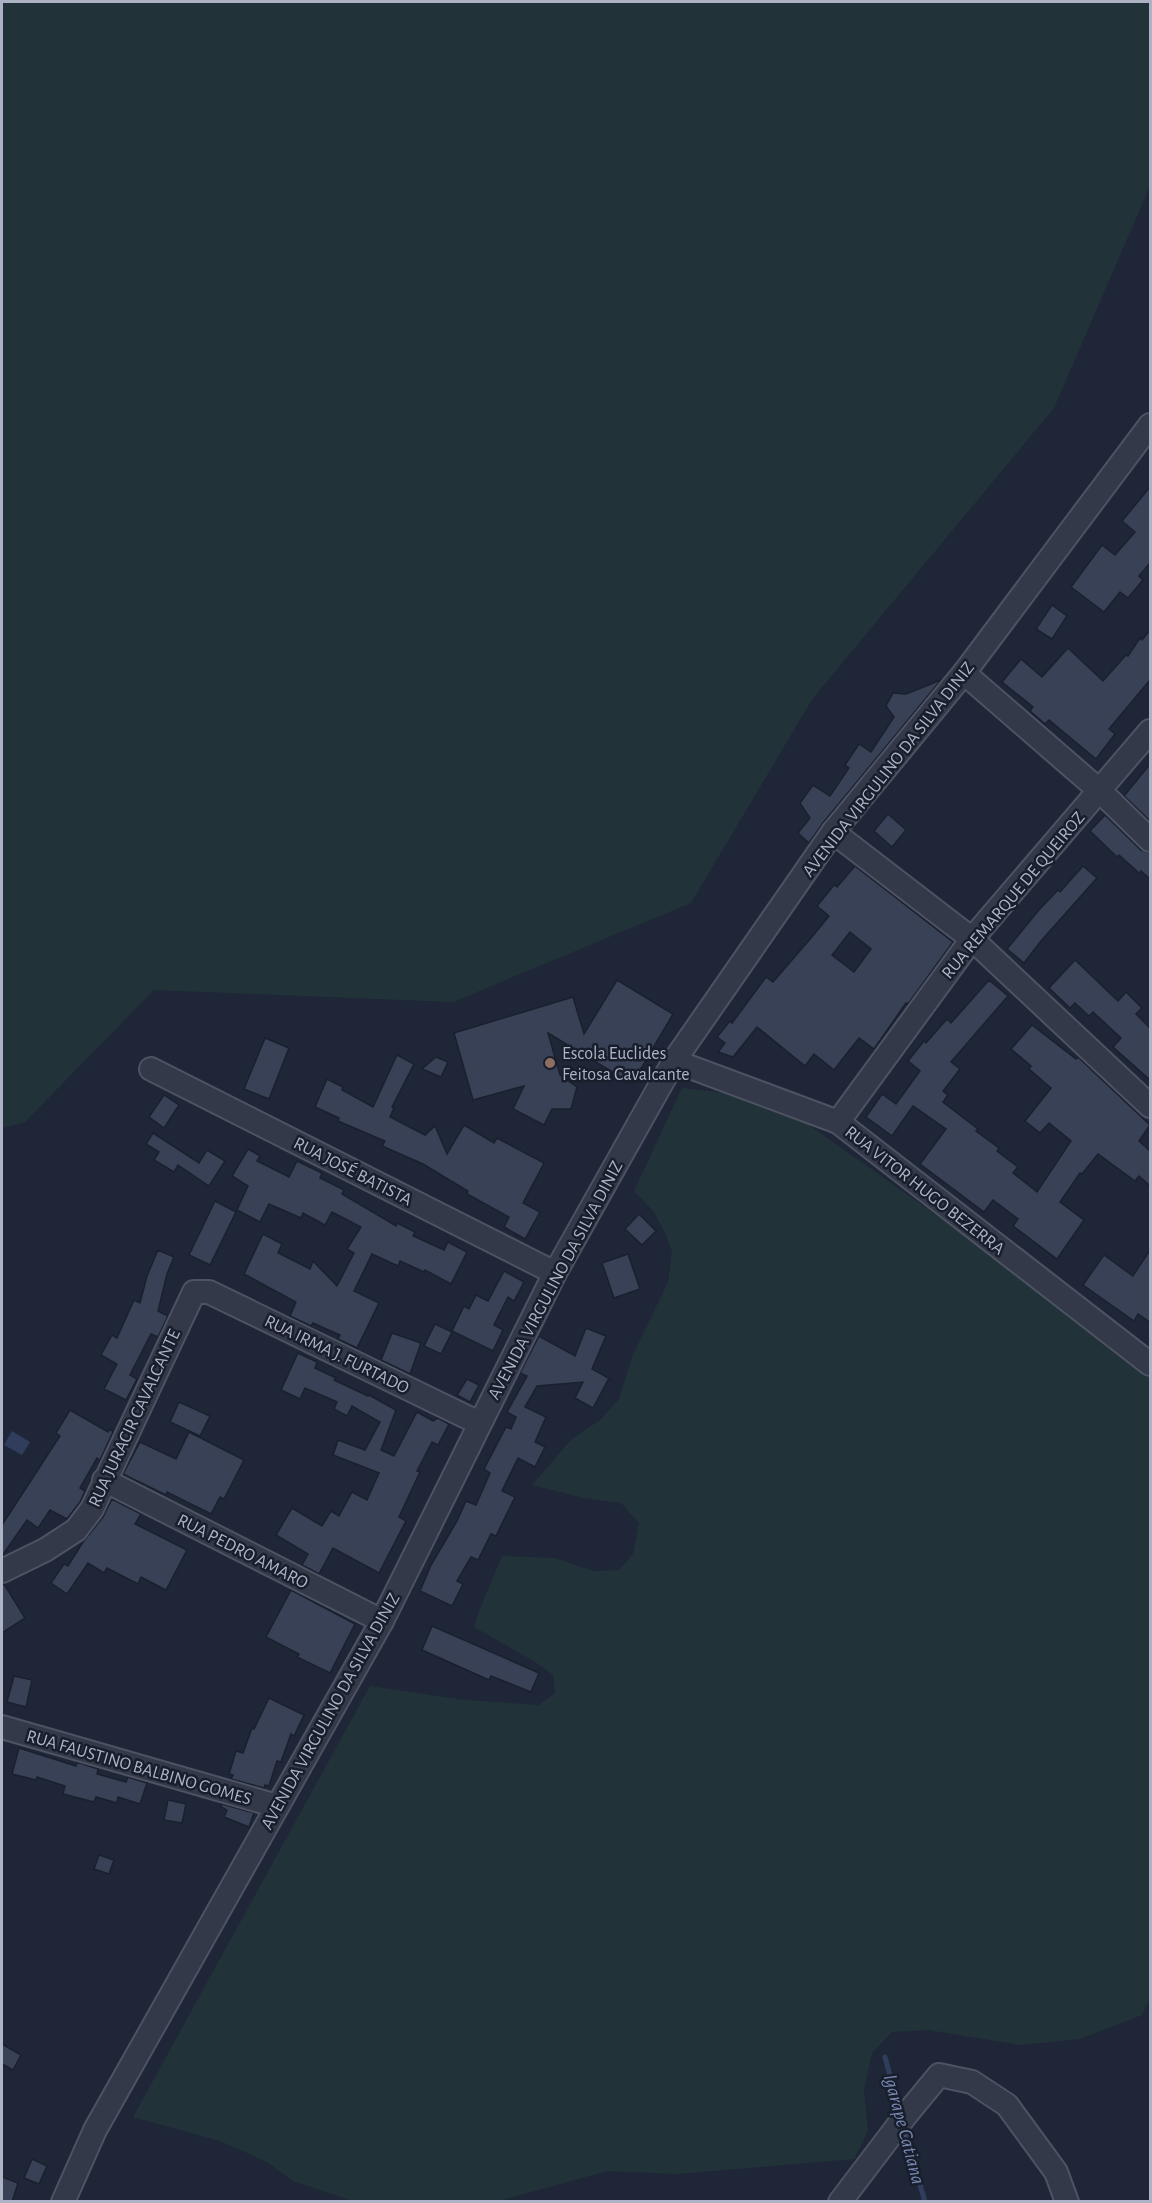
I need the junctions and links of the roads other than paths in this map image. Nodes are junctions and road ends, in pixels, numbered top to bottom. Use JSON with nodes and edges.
{"nodes":[{"id":1,"x":1150,"y":425,"type":"edge"},
{"id":2,"x":964,"y":673,"type":"junction"},
{"id":3,"x":1150,"y":731,"type":"edge"},
{"id":4,"x":1100,"y":791,"type":"junction"},
{"id":5,"x":833,"y":832,"type":"junction"},
{"id":6,"x":1150,"y":840,"type":"edge"},
{"id":7,"x":972,"y":939,"type":"junction"},
{"id":8,"x":674,"y":1061,"type":"junction"},
{"id":9,"x":151,"y":1069,"type":"dead end"},
{"id":10,"x":1150,"y":1106,"type":"edge"},
{"id":11,"x":838,"y":1122,"type":"junction"},
{"id":12,"x":555,"y":1273,"type":"junction"},
{"id":13,"x":194,"y":1292,"type":"joint"},
{"id":14,"x":1150,"y":1364,"type":"edge"},
{"id":15,"x":479,"y":1423,"type":"junction"},
{"id":16,"x":104,"y":1480,"type":"junction"},
{"id":17,"x":2,"y":1571,"type":"edge"},
{"id":18,"x":382,"y":1621,"type":"junction"},
{"id":19,"x":2,"y":1727,"type":"edge"},
{"id":20,"x":277,"y":1806,"type":"junction"},
{"id":21,"x":63,"y":2202,"type":"edge"},
{"id":22,"x":840,"y":2202,"type":"edge"},
{"id":23,"x":1067,"y":2202,"type":"edge"}],
"edges":[{"from":1,"to":2,"type":"street","name":"AVENIDA VIRGULINO DA SILVA DINIZ"},
{"from":2,"to":4,"type":"street"},
{"from":2,"to":5,"type":"street","name":"AVENIDA VIRGULINO DA SILVA DINIZ"},
{"from":3,"to":4,"type":"street","name":"RUA REMARQUE DE QUEIROZ"},
{"from":4,"to":6,"type":"street"},
{"from":4,"to":7,"type":"street","name":"RUA REMARQUE DE QUEIROZ"},
{"from":5,"to":7,"type":"street"},
{"from":5,"to":8,"type":"street","name":"AVENIDA VIRGULINO DA SILVA DINIZ"},
{"from":7,"to":10,"type":"street"},
{"from":7,"to":11,"type":"street","name":"RUA REMARQUE DE QUEIROZ"},
{"from":8,"to":11,"type":"street","name":"RUA VITOR HUGO BEZERRA"},
{"from":8,"to":12,"type":"street","name":"AVENIDA VIRGULINO DA SILVA DINIZ"},
{"from":9,"to":12,"type":"street","name":"RUA JOSÉ BATISTA"},
{"from":11,"to":14,"type":"street","name":"RUA VITOR HUGO BEZERRA"},
{"from":12,"to":15,"type":"street","name":"AVENIDA VIRGULINO DA SILVA DINIZ"},
{"from":13,"to":15,"type":"street","name":"RUA IRMA J. FURTADO"},
{"from":13,"to":16,"type":"street","name":"RUA JURACIR CAVALCANTE"},
{"from":15,"to":18,"type":"street","name":"AVENIDA VIRGULINO DA SILVA DINIZ"},
{"from":16,"to":17,"type":"street","name":"RUA JURACIR CAVALCANTE"},
{"from":16,"to":18,"type":"street","name":"RUA PEDRO AMARO"},
{"from":18,"to":20,"type":"street","name":"AVENIDA VIRGULINO DA SILVA DINIZ"},
{"from":19,"to":20,"type":"street","name":"RUA FAUSTINO BALBINO GOMES"},
{"from":20,"to":21,"type":"street","name":"AVENIDA VIRGULINO DA SILVA DINIZ"},
{"from":22,"to":23,"type":"street"}]}
